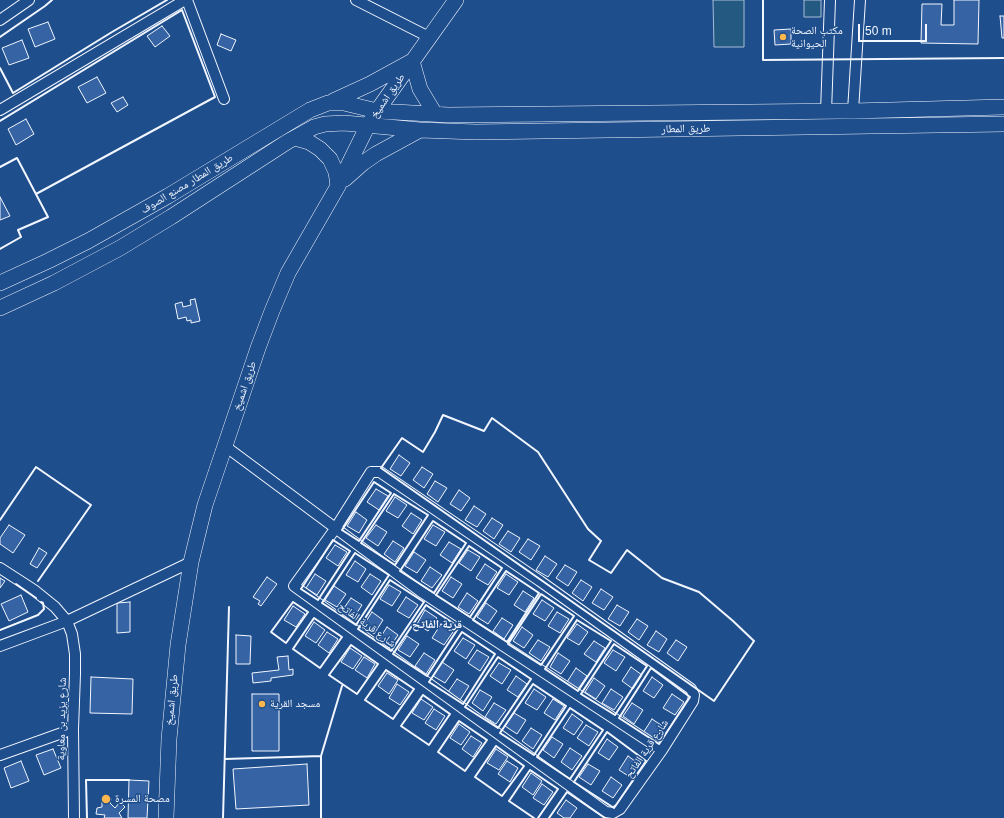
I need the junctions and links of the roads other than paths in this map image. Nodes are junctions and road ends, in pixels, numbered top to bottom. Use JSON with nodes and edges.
{"nodes":[{"id":1,"x":29,"y":0,"type":"edge"},
{"id":2,"x":186,"y":0,"type":"edge"},
{"id":3,"x":356,"y":0,"type":"edge"},
{"id":4,"x":456,"y":0,"type":"edge"},
{"id":5,"x":830,"y":0,"type":"edge"},
{"id":6,"x":860,"y":0,"type":"edge"},
{"id":7,"x":1,"y":18,"type":"edge"},
{"id":8,"x":429,"y":37,"type":"junction"},
{"id":9,"x":412,"y":61,"type":"junction"},
{"id":10,"x":224,"y":99,"type":"dead end"},
{"id":11,"x":328,"y":103,"type":"junction"},
{"id":12,"x":1004,"y":107,"type":"edge"},
{"id":13,"x":0,"y":110,"type":"edge"},
{"id":14,"x":377,"y":111,"type":"junction"},
{"id":15,"x":853,"y":111,"type":"junction"},
{"id":16,"x":826,"y":112,"type":"junction"},
{"id":17,"x":442,"y":115,"type":"junction"},
{"id":18,"x":1004,"y":124,"type":"edge"},
{"id":19,"x":368,"y":125,"type":"junction"},
{"id":20,"x":420,"y":130,"type":"junction"},
{"id":21,"x":441,"y":131,"type":"junction"},
{"id":22,"x":295,"y":138,"type":"junction"},
{"id":23,"x":196,"y":179,"type":"junction"},
{"id":24,"x":338,"y":186,"type":"junction"},
{"id":25,"x":205,"y":196,"type":"junction"},
{"id":26,"x":0,"y":283,"type":"edge"},
{"id":27,"x":0,"y":308,"type":"edge"},
{"id":28,"x":225,"y":446,"type":"junction"},
{"id":29,"x":336,"y":529,"type":"junction"},
{"id":30,"x":191,"y":562,"type":"junction"},
{"id":31,"x":0,"y":568,"type":"edge"},
{"id":32,"x":66,"y":621,"type":"junction"},
{"id":33,"x":0,"y":646,"type":"edge"},
{"id":34,"x":73,"y":729,"type":"junction"},
{"id":35,"x":662,"y":750,"type":"junction"},
{"id":36,"x":0,"y":755,"type":"edge"},
{"id":37,"x":74,"y":818,"type":"edge"},
{"id":38,"x":166,"y":818,"type":"edge"}],
"edges":[{"from":1,"to":7,"type":"street"},
{"from":2,"to":10,"type":"street"},
{"from":2,"to":13,"type":"street"},
{"from":3,"to":8,"type":"street"},
{"from":4,"to":8,"type":"highway","name":"طريق اشميخ"},
{"from":5,"to":16,"type":"street"},
{"from":6,"to":15,"type":"street"},
{"from":8,"to":9,"type":"highway","name":"طريق اشميخ"},
{"from":9,"to":11,"type":"highway"},
{"from":9,"to":14,"type":"highway","name":"طريق اشميخ"},
{"from":9,"to":17,"type":"highway"},
{"from":11,"to":14,"type":"highway","name":"طريق المطار مصنع الصوف"},
{"from":11,"to":23,"type":"highway","name":"طريق المطار مصنع الصوف"},
{"from":12,"to":15,"type":"highway","name":"طريق المطار"},
{"from":14,"to":17,"type":"highway","name":"طريق المطار"},
{"from":14,"to":19,"type":"highway","name":"طريق اشميخ"},
{"from":15,"to":16,"type":"highway","name":"طريق المطار"},
{"from":16,"to":17,"type":"highway","name":"طريق المطار"},
{"from":17,"to":21,"type":"highway"},
{"from":18,"to":21,"type":"highway","name":"طريق المطار"},
{"from":19,"to":20,"type":"highway","name":"طريق المطار"},
{"from":19,"to":22,"type":"highway","name":"طريق المطار مصنع الصوف"},
{"from":19,"to":24,"type":"highway","name":"طريق اشميخ"},
{"from":20,"to":21,"type":"highway","name":"طريق المطار"},
{"from":20,"to":24,"type":"highway"},
{"from":22,"to":24,"type":"highway"},
{"from":22,"to":25,"type":"highway","name":"طريق المطار مصنع الصوف"},
{"from":23,"to":25,"type":"highway"},
{"from":23,"to":26,"type":"highway","name":"طريق المطار مصنع الصوف"},
{"from":24,"to":28,"type":"highway","name":"طريق اشميخ"},
{"from":25,"to":27,"type":"highway","name":"طريق المطار مصنع الصوف"},
{"from":28,"to":29,"type":"street"},
{"from":28,"to":30,"type":"highway","name":"طريق اشميخ"},
{"from":29,"to":35,"type":"street"},
{"from":29,"to":35,"type":"street","name":"شارع قرية الفاتح"},
{"from":29,"to":35,"type":"street","name":"شارع قرية الفاتح"},
{"from":30,"to":32,"type":"street"},
{"from":30,"to":38,"type":"highway","name":"طريق اشميخ"},
{"from":31,"to":32,"type":"street"},
{"from":32,"to":33,"type":"street"},
{"from":32,"to":34,"type":"street","name":"شارع يزيد بن معاوية"},
{"from":34,"to":36,"type":"street"},
{"from":34,"to":37,"type":"street","name":"شارع يزيد بن معاوية"}]}
